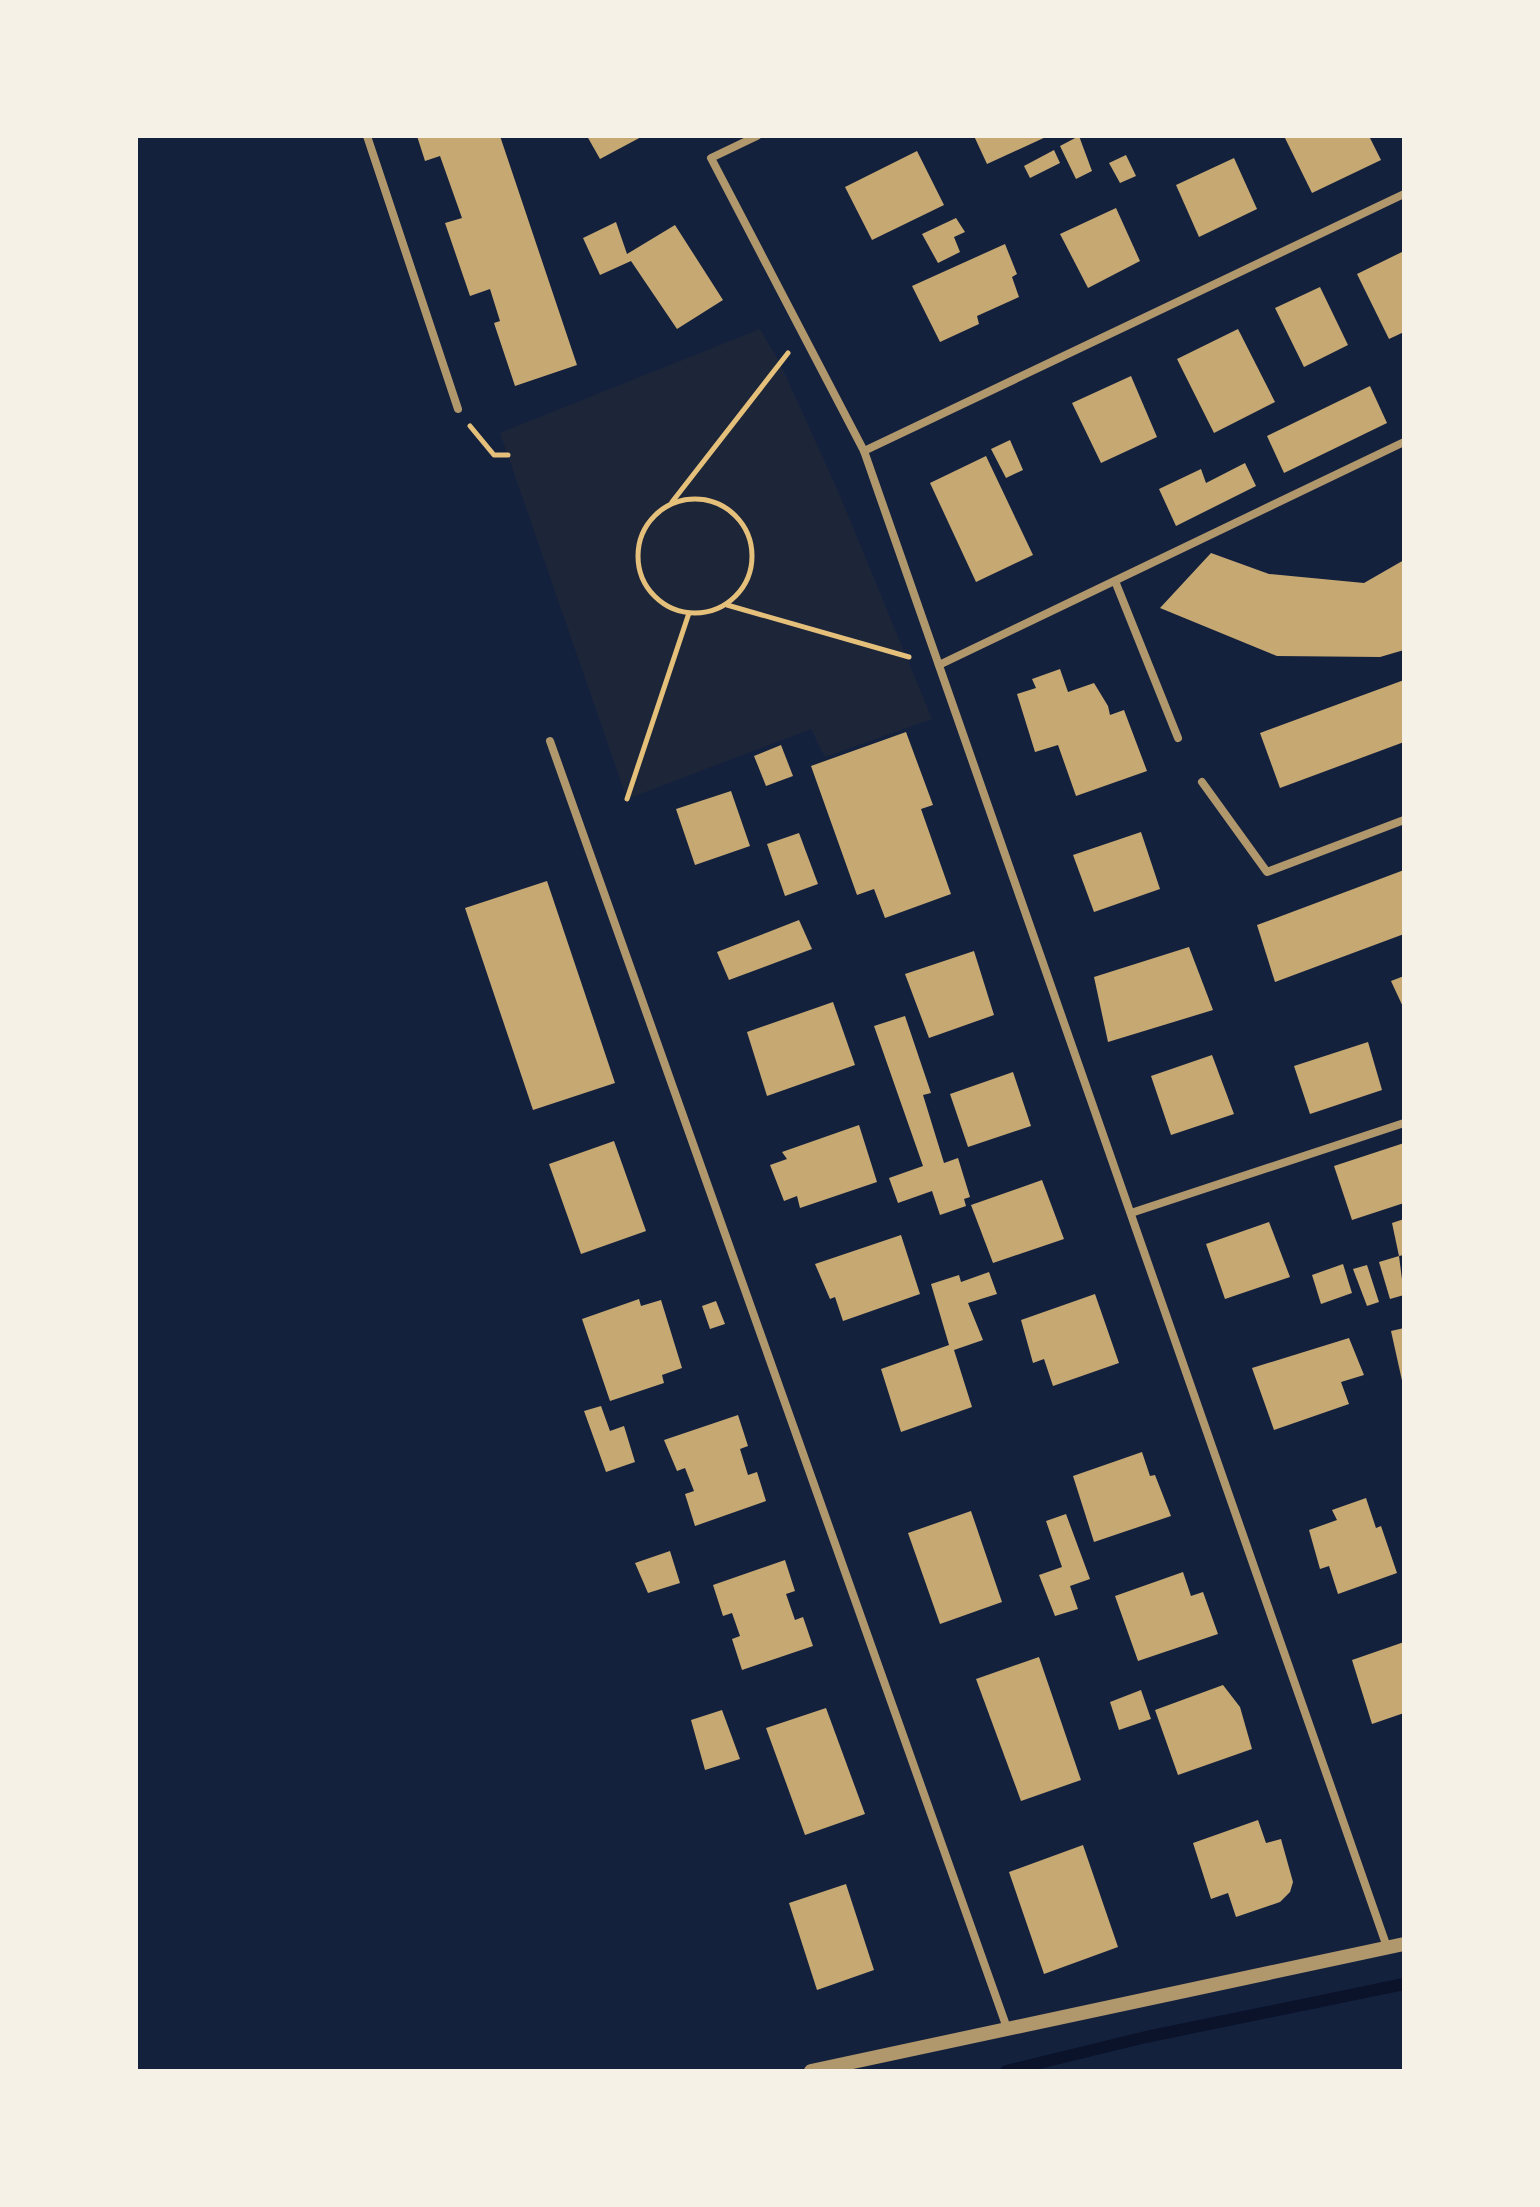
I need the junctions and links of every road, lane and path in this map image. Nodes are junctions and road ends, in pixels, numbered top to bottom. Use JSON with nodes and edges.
{"nodes":[{"id":1,"x":367,"y":136,"type":"edge"},
{"id":2,"x":757,"y":136,"type":"edge"},
{"id":3,"x":1404,"y":194,"type":"edge"},
{"id":4,"x":803,"y":334,"type":"junction"},
{"id":5,"x":458,"y":409,"type":"joint"},
{"id":6,"x":1404,"y":442,"type":"edge"},
{"id":7,"x":864,"y":451,"type":"junction"},
{"id":8,"x":508,"y":455,"type":"dead end"},
{"id":9,"x":672,"y":502,"type":"junction"},
{"id":10,"x":1115,"y":581,"type":"junction"},
{"id":11,"x":726,"y":605,"type":"junction"},
{"id":12,"x":689,"y":613,"type":"junction"},
{"id":13,"x":939,"y":665,"type":"junction"},
{"id":14,"x":1178,"y":738,"type":"dead end"},
{"id":15,"x":550,"y":741,"type":"dead end"},
{"id":16,"x":1202,"y":782,"type":"dead end"},
{"id":17,"x":627,"y":799,"type":"dead end"},
{"id":18,"x":1404,"y":820,"type":"edge"},
{"id":19,"x":1404,"y":1123,"type":"edge"},
{"id":20,"x":1131,"y":1213,"type":"junction"},
{"id":21,"x":1404,"y":1944,"type":"edge"},
{"id":22,"x":1387,"y":1947,"type":"junction"},
{"id":23,"x":1007,"y":2028,"type":"junction"},
{"id":24,"x":811,"y":2071,"type":"edge"}],
"edges":[{"from":1,"to":5,"type":"street"},
{"from":2,"to":4,"type":"street"},
{"from":3,"to":7,"type":"street"},
{"from":4,"to":7,"type":"street"},
{"from":4,"to":9,"type":"path"},
{"from":5,"to":8,"type":"path"},
{"from":6,"to":10,"type":"street"},
{"from":7,"to":13,"type":"street"},
{"from":9,"to":11,"type":"path"},
{"from":9,"to":12,"type":"path"},
{"from":10,"to":13,"type":"street"},
{"from":10,"to":14,"type":"street"},
{"from":11,"to":12,"type":"path"},
{"from":11,"to":13,"type":"path"},
{"from":12,"to":17,"type":"path"},
{"from":13,"to":20,"type":"street"},
{"from":15,"to":23,"type":"street"},
{"from":16,"to":18,"type":"street"},
{"from":19,"to":20,"type":"street"},
{"from":20,"to":22,"type":"street"},
{"from":21,"to":22,"type":"street"},
{"from":22,"to":23,"type":"street"},
{"from":23,"to":24,"type":"street"}]}
